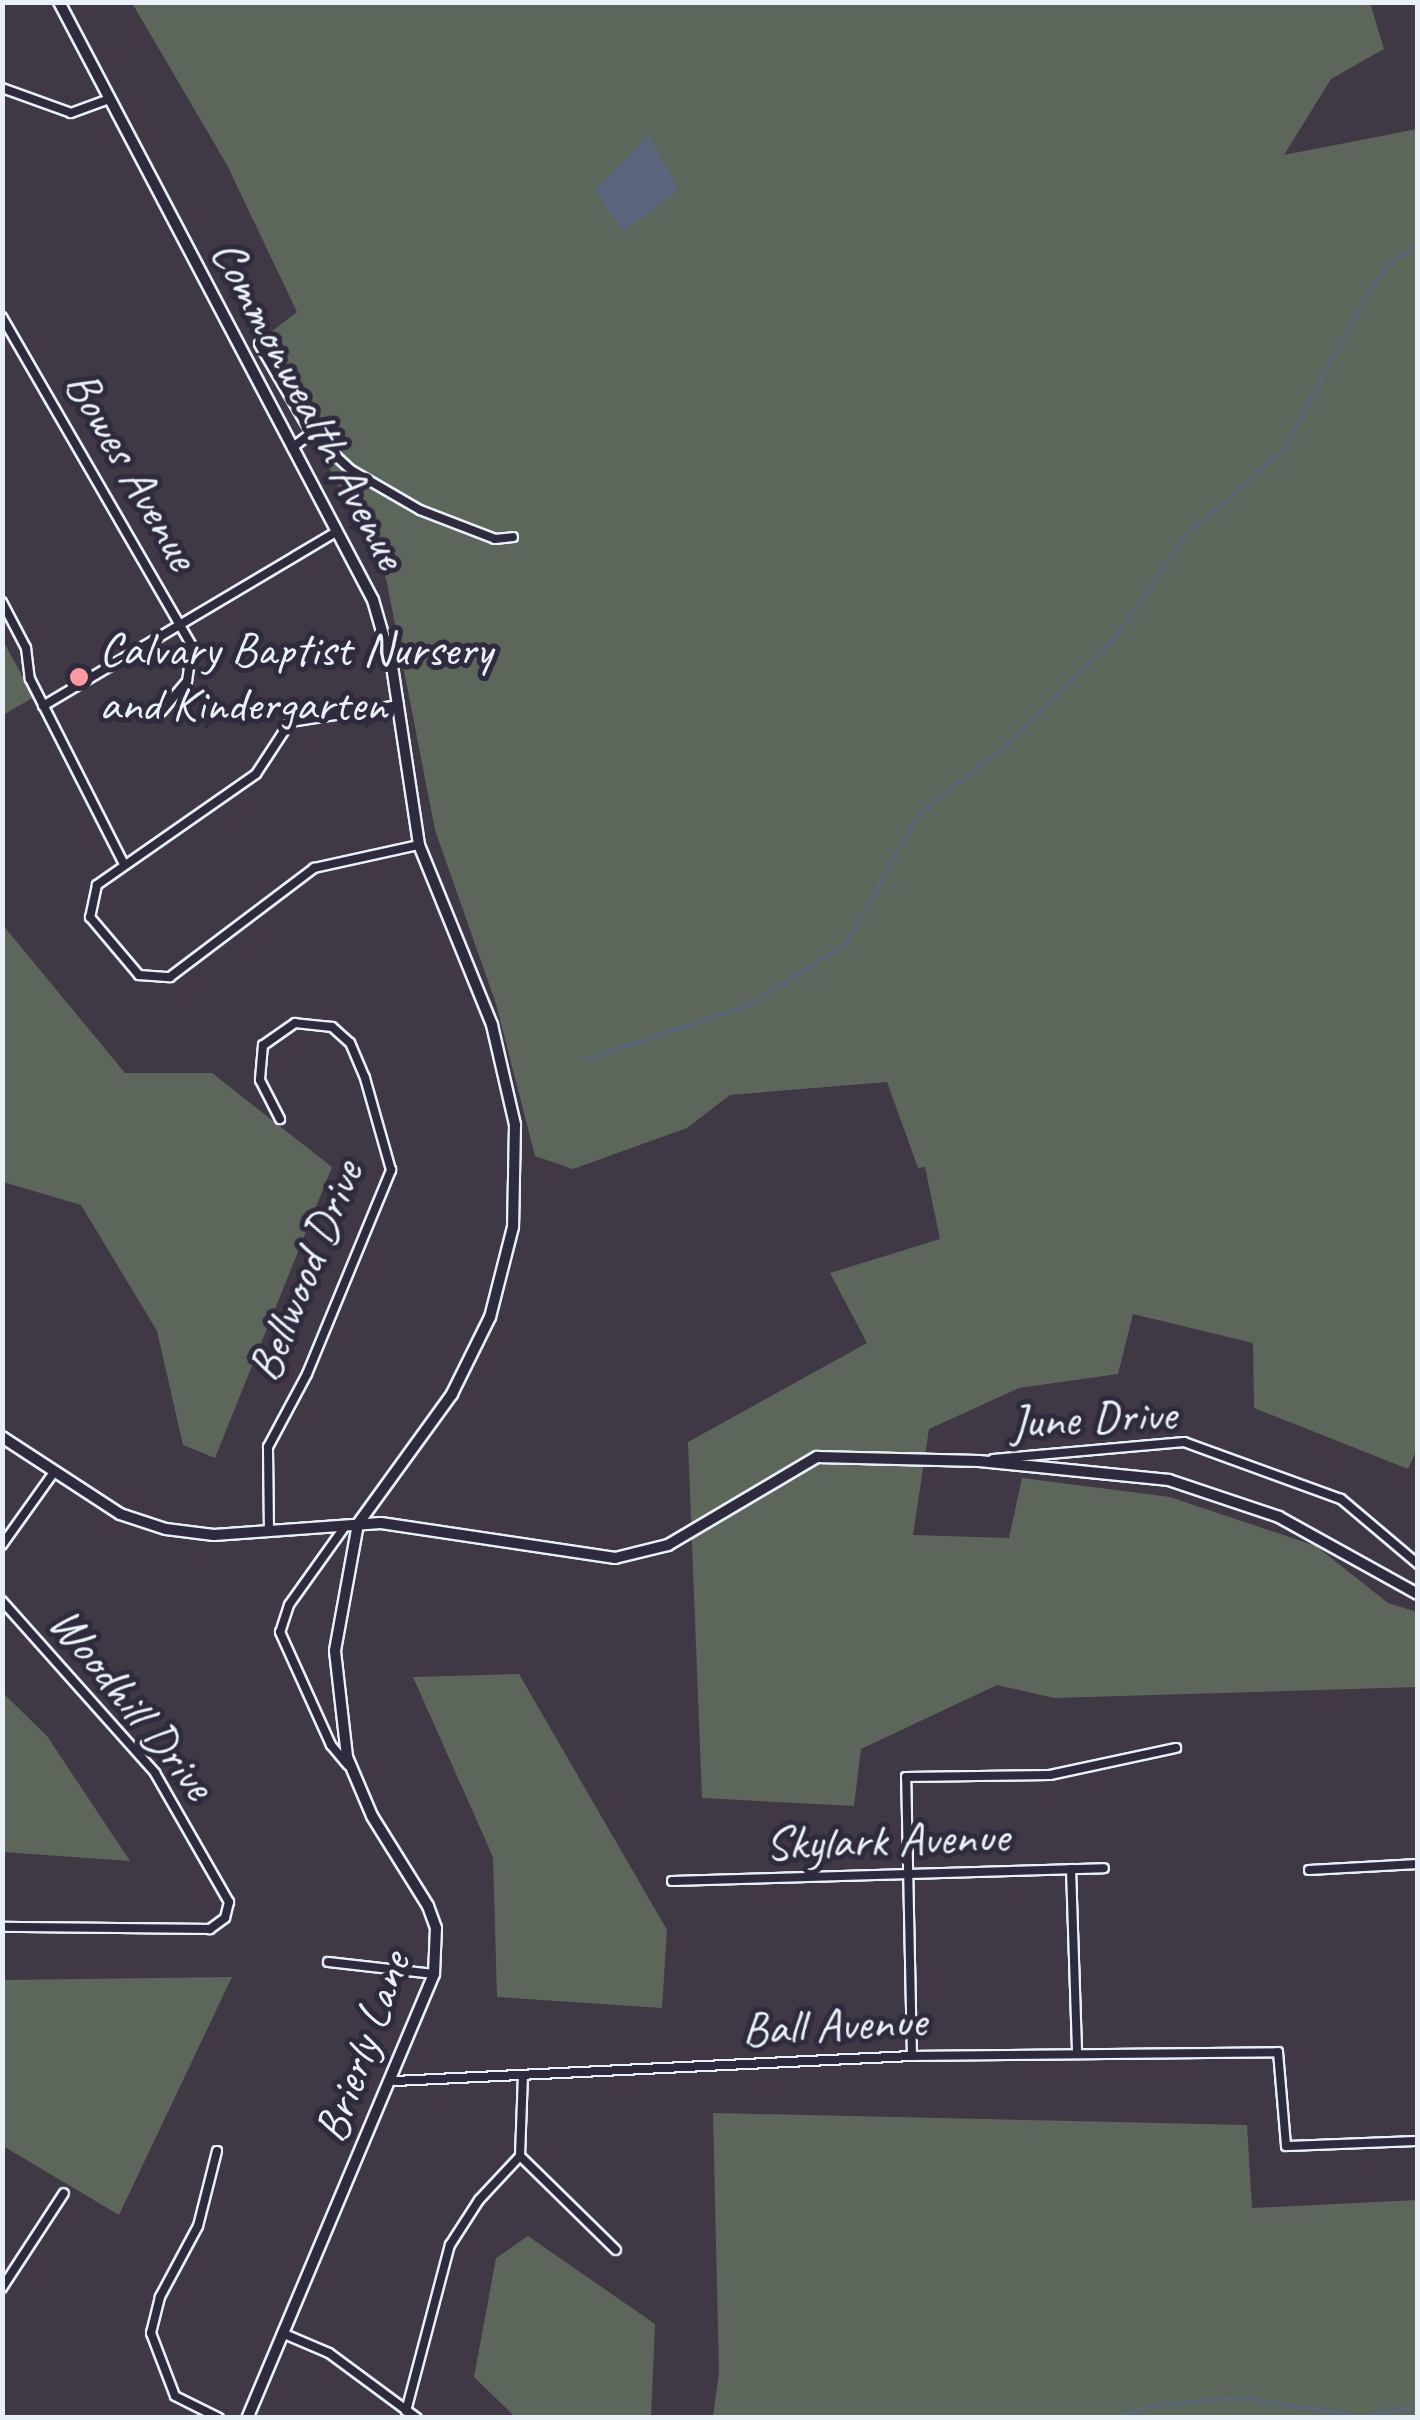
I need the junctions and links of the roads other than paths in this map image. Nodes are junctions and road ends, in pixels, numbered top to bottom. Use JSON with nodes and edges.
{"nodes":[{"id":1,"x":59,"y":2,"type":"edge"},
{"id":2,"x":2,"y":88,"type":"edge"},
{"id":3,"x":110,"y":99,"type":"junction"},
{"id":4,"x":2,"y":317,"type":"edge"},
{"id":5,"x":259,"y":344,"type":"dead end"},
{"id":6,"x":312,"y":433,"type":"junction"},
{"id":7,"x":292,"y":448,"type":"junction"},
{"id":8,"x":336,"y":532,"type":"junction"},
{"id":9,"x":513,"y":537,"type":"dead end"},
{"id":10,"x":2,"y":602,"type":"edge"},
{"id":11,"x":180,"y":622,"type":"junction"},
{"id":12,"x":399,"y":705,"type":"junction"},
{"id":13,"x":43,"y":706,"type":"junction"},
{"id":14,"x":161,"y":712,"type":"dead end"},
{"id":15,"x":419,"y":845,"type":"junction"},
{"id":16,"x":124,"y":864,"type":"junction"},
{"id":17,"x":280,"y":1119,"type":"dead end"},
{"id":18,"x":2,"y":1437,"type":"edge"},
{"id":19,"x":979,"y":1461,"type":"junction"},
{"id":20,"x":52,"y":1475,"type":"junction"},
{"id":21,"x":352,"y":1525,"type":"junction"},
{"id":22,"x":269,"y":1531,"type":"junction"},
{"id":23,"x":2,"y":1545,"type":"edge"},
{"id":24,"x":1418,"y":1564,"type":"edge"},
{"id":25,"x":1418,"y":1594,"type":"edge"},
{"id":26,"x":2,"y":1601,"type":"edge"},
{"id":27,"x":1176,"y":1748,"type":"dead end"},
{"id":28,"x":352,"y":1768,"type":"junction"},
{"id":29,"x":1418,"y":1864,"type":"edge"},
{"id":30,"x":1071,"y":1868,"type":"junction"},
{"id":31,"x":1104,"y":1868,"type":"dead end"},
{"id":32,"x":1309,"y":1870,"type":"dead end"},
{"id":33,"x":904,"y":1876,"type":"junction"},
{"id":34,"x":672,"y":1881,"type":"dead end"},
{"id":35,"x":2,"y":1927,"type":"edge"},
{"id":36,"x":328,"y":1962,"type":"dead end"},
{"id":37,"x":434,"y":1974,"type":"junction"},
{"id":38,"x":1077,"y":2052,"type":"junction"},
{"id":39,"x":912,"y":2056,"type":"junction"},
{"id":40,"x":523,"y":2076,"type":"junction"},
{"id":41,"x":394,"y":2080,"type":"junction"},
{"id":42,"x":1418,"y":2140,"type":"edge"},
{"id":43,"x":217,"y":2151,"type":"dead end"},
{"id":44,"x":520,"y":2156,"type":"junction"},
{"id":45,"x":64,"y":2193,"type":"dead end"},
{"id":46,"x":616,"y":2250,"type":"dead end"},
{"id":47,"x":2,"y":2288,"type":"edge"},
{"id":48,"x":282,"y":2333,"type":"junction"},
{"id":49,"x":406,"y":2411,"type":"junction"},
{"id":50,"x":219,"y":2418,"type":"edge"},
{"id":51,"x":248,"y":2418,"type":"edge"},
{"id":52,"x":416,"y":2418,"type":"edge"}],
"edges":[{"from":1,"to":3,"type":"street","name":"Commonwealth Avenue"},
{"from":2,"to":3,"type":"street"},
{"from":3,"to":7,"type":"street","name":"Commonwealth Avenue"},
{"from":4,"to":11,"type":"street","name":"Bowes Avenue"},
{"from":5,"to":6,"type":"street"},
{"from":6,"to":7,"type":"street"},
{"from":6,"to":9,"type":"street"},
{"from":7,"to":8,"type":"street","name":"Commonwealth Avenue"},
{"from":8,"to":11,"type":"street"},
{"from":8,"to":12,"type":"street","name":"Commonwealth Avenue"},
{"from":10,"to":13,"type":"street"},
{"from":11,"to":13,"type":"street"},
{"from":11,"to":14,"type":"street","name":"Bowes Avenue"},
{"from":12,"to":15,"type":"street","name":"Commonwealth Avenue"},
{"from":12,"to":16,"type":"street"},
{"from":13,"to":16,"type":"street"},
{"from":15,"to":16,"type":"street"},
{"from":15,"to":21,"type":"street","name":"Commonwealth Avenue"},
{"from":17,"to":22,"type":"street","name":"Bellwood Drive"},
{"from":18,"to":20,"type":"street"},
{"from":19,"to":21,"type":"street"},
{"from":19,"to":24,"type":"street","name":"June Drive"},
{"from":19,"to":25,"type":"street"},
{"from":20,"to":22,"type":"street"},
{"from":20,"to":23,"type":"street"},
{"from":21,"to":22,"type":"street"},
{"from":21,"to":28,"type":"street","name":"Brierly Lane"},
{"from":21,"to":28,"type":"street"},
{"from":26,"to":35,"type":"street","name":"Woodhill Drive"},
{"from":27,"to":33,"type":"street"},
{"from":28,"to":37,"type":"street","name":"Brierly Lane"},
{"from":29,"to":32,"type":"street"},
{"from":30,"to":31,"type":"street","name":"Skylark Avenue"},
{"from":30,"to":33,"type":"street","name":"Skylark Avenue"},
{"from":30,"to":38,"type":"street"},
{"from":33,"to":34,"type":"street","name":"Skylark Avenue"},
{"from":33,"to":39,"type":"street"},
{"from":36,"to":37,"type":"street"},
{"from":37,"to":41,"type":"street","name":"Brierly Lane"},
{"from":38,"to":39,"type":"street","name":"Ball Avenue"},
{"from":38,"to":42,"type":"street","name":"Ball Avenue"},
{"from":39,"to":40,"type":"street","name":"Ball Avenue"},
{"from":40,"to":41,"type":"street","name":"Ball Avenue"},
{"from":40,"to":44,"type":"street"},
{"from":41,"to":48,"type":"street","name":"Brierly Lane"},
{"from":43,"to":50,"type":"street"},
{"from":44,"to":46,"type":"street"},
{"from":44,"to":49,"type":"street"},
{"from":45,"to":47,"type":"street"},
{"from":48,"to":49,"type":"street"},
{"from":48,"to":51,"type":"street","name":"Brierly Lane"},
{"from":49,"to":52,"type":"street"}]}
